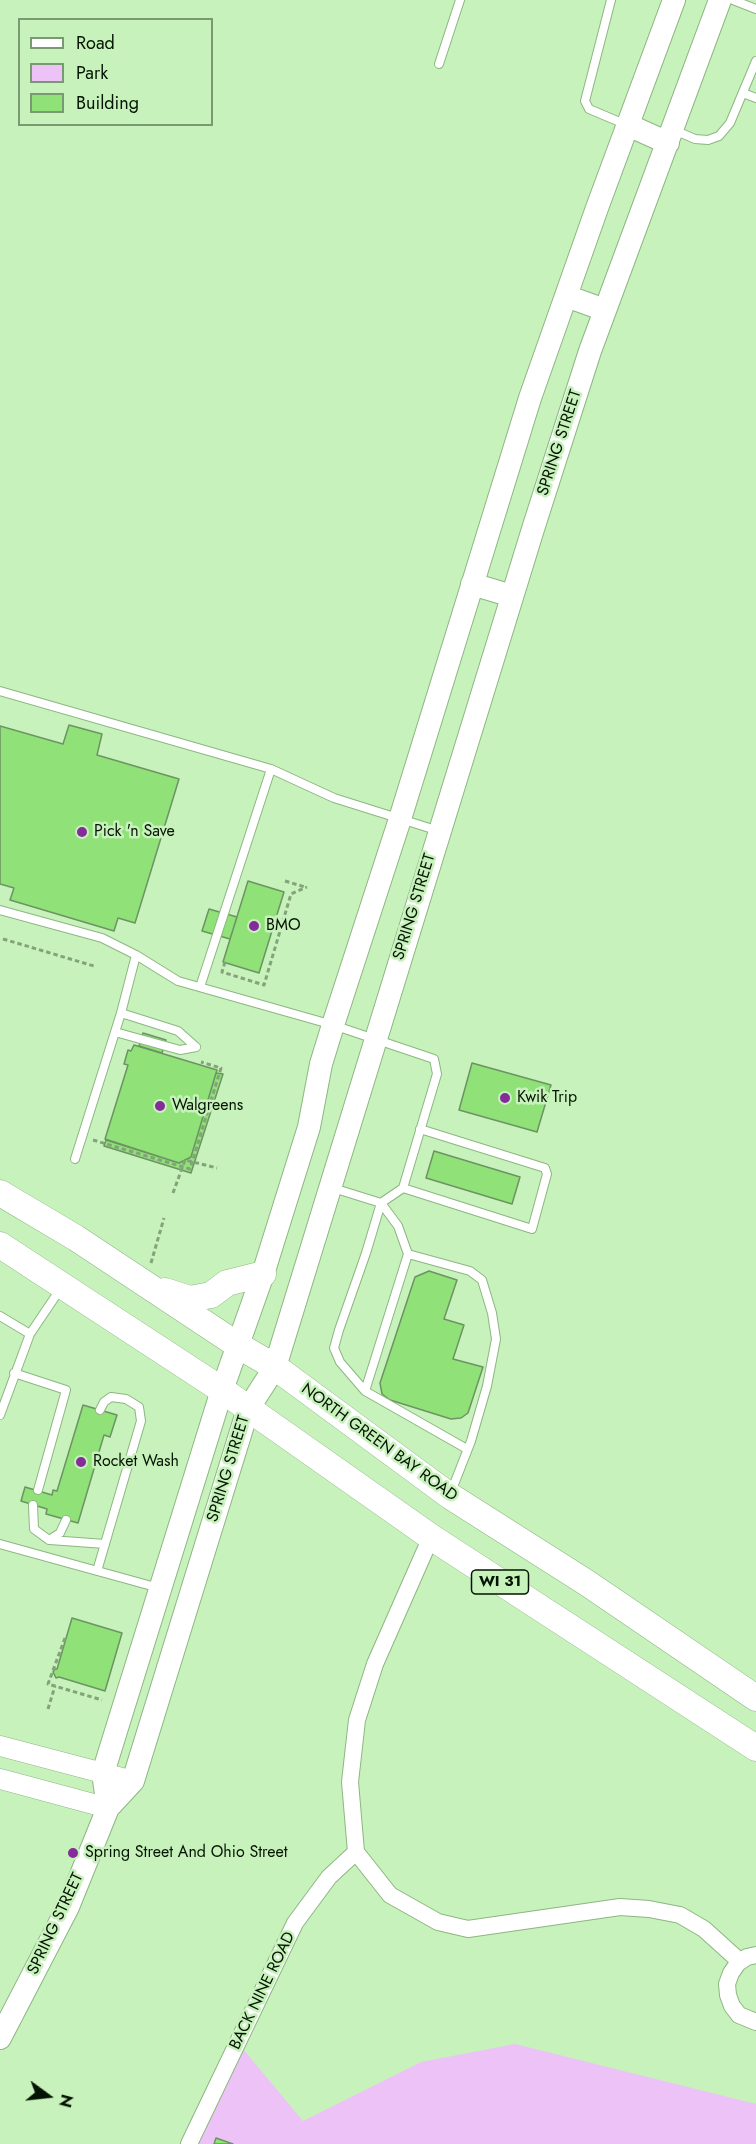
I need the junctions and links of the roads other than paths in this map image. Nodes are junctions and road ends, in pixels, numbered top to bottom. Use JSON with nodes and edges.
{"nodes":[{"id":1,"x":460,"y":0,"type":"edge"},
{"id":2,"x":611,"y":0,"type":"edge"},
{"id":3,"x":674,"y":0,"type":"edge"},
{"id":4,"x":720,"y":0,"type":"edge"},
{"id":5,"x":733,"y":0,"type":"edge"},
{"id":6,"x":756,"y":9,"type":"edge"},
{"id":7,"x":756,"y":61,"type":"edge"},
{"id":8,"x":439,"y":64,"type":"dead end"},
{"id":9,"x":743,"y":93,"type":"junction"},
{"id":10,"x":756,"y":98,"type":"edge"},
{"id":11,"x":628,"y":125,"type":"junction"},
{"id":12,"x":670,"y":136,"type":"junction"},
{"id":13,"x":566,"y":296,"type":"junction"},
{"id":14,"x":605,"y":310,"type":"junction"},
{"id":15,"x":472,"y":584,"type":"junction"},
{"id":16,"x":512,"y":596,"type":"junction"},
{"id":17,"x":0,"y":691,"type":"edge"},
{"id":18,"x":272,"y":769,"type":"junction"},
{"id":19,"x":400,"y":819,"type":"junction"},
{"id":20,"x":439,"y":831,"type":"junction"},
{"id":21,"x":0,"y":910,"type":"edge"},
{"id":22,"x":136,"y":955,"type":"junction"},
{"id":23,"x":200,"y":987,"type":"junction"},
{"id":24,"x":121,"y":1013,"type":"junction"},
{"id":25,"x":333,"y":1025,"type":"junction"},
{"id":26,"x":115,"y":1032,"type":"junction"},
{"id":27,"x":375,"y":1038,"type":"junction"},
{"id":28,"x":420,"y":1129,"type":"junction"},
{"id":29,"x":75,"y":1159,"type":"dead end"},
{"id":30,"x":330,"y":1187,"type":"junction"},
{"id":31,"x":403,"y":1188,"type":"junction"},
{"id":32,"x":2,"y":1195,"type":"edge"},
{"id":33,"x":381,"y":1203,"type":"junction"},
{"id":34,"x":0,"y":1245,"type":"edge"},
{"id":35,"x":408,"y":1254,"type":"junction"},
{"id":36,"x":263,"y":1274,"type":"junction"},
{"id":37,"x":151,"y":1275,"type":"junction"},
{"id":38,"x":63,"y":1285,"type":"junction"},
{"id":39,"x":0,"y":1316,"type":"edge"},
{"id":40,"x":30,"y":1334,"type":"junction"},
{"id":41,"x":238,"y":1346,"type":"junction"},
{"id":42,"x":275,"y":1367,"type":"junction"},
{"id":43,"x":14,"y":1373,"type":"junction"},
{"id":44,"x":222,"y":1390,"type":"junction"},
{"id":45,"x":365,"y":1391,"type":"junction"},
{"id":46,"x":248,"y":1408,"type":"junction"},
{"id":47,"x":100,"y":1410,"type":"dead end"},
{"id":48,"x":0,"y":1415,"type":"edge"},
{"id":49,"x":467,"y":1449,"type":"junction"},
{"id":50,"x":38,"y":1490,"type":"dead end"},
{"id":51,"x":450,"y":1496,"type":"junction"},
{"id":52,"x":33,"y":1505,"type":"dead end"},
{"id":53,"x":66,"y":1520,"type":"dead end"},
{"id":54,"x":431,"y":1537,"type":"junction"},
{"id":55,"x":49,"y":1540,"type":"junction"},
{"id":56,"x":0,"y":1544,"type":"edge"},
{"id":57,"x":105,"y":1544,"type":"junction"},
{"id":58,"x":97,"y":1571,"type":"junction"},
{"id":59,"x":160,"y":1589,"type":"junction"},
{"id":60,"x":756,"y":1698,"type":"edge"},
{"id":61,"x":3,"y":1747,"type":"edge"},
{"id":62,"x":756,"y":1748,"type":"edge"},
{"id":63,"x":0,"y":1772,"type":"edge"},
{"id":64,"x":103,"y":1773,"type":"junction"},
{"id":65,"x":0,"y":1779,"type":"edge"},
{"id":66,"x":134,"y":1781,"type":"junction"},
{"id":67,"x":108,"y":1808,"type":"junction"},
{"id":68,"x":356,"y":1852,"type":"junction"},
{"id":69,"x":756,"y":1955,"type":"edge"},
{"id":70,"x":738,"y":1963,"type":"junction"},
{"id":71,"x":756,"y":2022,"type":"edge"},
{"id":72,"x":0,"y":2038,"type":"edge"},
{"id":73,"x":189,"y":2144,"type":"edge"}],
"edges":[{"from":1,"to":8,"type":"lane"},
{"from":2,"to":11,"type":"lane"},
{"from":3,"to":11,"type":"main road","name":"SPRING STREET"},
{"from":4,"to":12,"type":"main road","name":"SPRING STREET"},
{"from":5,"to":6,"type":"lane"},
{"from":7,"to":9,"type":"lane"},
{"from":9,"to":10,"type":"lane"},
{"from":9,"to":12,"type":"lane"},
{"from":11,"to":12,"type":"main road"},
{"from":11,"to":13,"type":"main road","name":"SPRING STREET"},
{"from":12,"to":14,"type":"main road","name":"SPRING STREET"},
{"from":13,"to":14,"type":"main road"},
{"from":13,"to":15,"type":"main road","name":"SPRING STREET"},
{"from":14,"to":16,"type":"main road","name":"SPRING STREET"},
{"from":15,"to":16,"type":"main road"},
{"from":15,"to":19,"type":"main road","name":"SPRING STREET"},
{"from":16,"to":20,"type":"main road","name":"SPRING STREET"},
{"from":17,"to":18,"type":"lane"},
{"from":18,"to":19,"type":"lane"},
{"from":18,"to":23,"type":"lane"},
{"from":19,"to":20,"type":"lane"},
{"from":19,"to":25,"type":"main road","name":"SPRING STREET"},
{"from":20,"to":27,"type":"main road","name":"SPRING STREET"},
{"from":21,"to":22,"type":"lane"},
{"from":22,"to":23,"type":"lane"},
{"from":22,"to":24,"type":"lane"},
{"from":23,"to":25,"type":"lane"},
{"from":24,"to":26,"type":"lane"},
{"from":24,"to":26,"type":"lane"},
{"from":25,"to":27,"type":"lane"},
{"from":25,"to":36,"type":"main road","name":"SPRING STREET"},
{"from":26,"to":29,"type":"lane"},
{"from":27,"to":28,"type":"lane"},
{"from":27,"to":30,"type":"main road","name":"SPRING STREET"},
{"from":28,"to":31,"type":"lane"},
{"from":28,"to":31,"type":"lane"},
{"from":30,"to":33,"type":"lane"},
{"from":30,"to":42,"type":"main road","name":"SPRING STREET"},
{"from":31,"to":33,"type":"lane"},
{"from":32,"to":37,"type":"main road","name":"NORTH GREEN BAY ROAD","number":"WI 31"},
{"from":33,"to":35,"type":"lane"},
{"from":33,"to":45,"type":"lane"},
{"from":34,"to":38,"type":"main road","number":"WI 31"},
{"from":35,"to":45,"type":"lane"},
{"from":35,"to":49,"type":"lane"},
{"from":36,"to":37,"type":"main road"},
{"from":36,"to":41,"type":"main road","name":"SPRING STREET"},
{"from":37,"to":41,"type":"main road","name":"NORTH GREEN BAY ROAD","number":"WI 31"},
{"from":38,"to":40,"type":"lane"},
{"from":38,"to":44,"type":"main road","number":"WI 31"},
{"from":39,"to":40,"type":"lane"},
{"from":40,"to":43,"type":"lane"},
{"from":41,"to":42,"type":"main road","name":"NORTH GREEN BAY ROAD","number":"WI 31"},
{"from":41,"to":44,"type":"main road","name":"SPRING STREET"},
{"from":42,"to":46,"type":"main road","name":"SPRING STREET"},
{"from":42,"to":51,"type":"main road","name":"NORTH GREEN BAY ROAD","number":"WI 31"},
{"from":43,"to":48,"type":"lane"},
{"from":43,"to":50,"type":"lane"},
{"from":44,"to":46,"type":"main road","number":"WI 31"},
{"from":44,"to":59,"type":"main road","name":"SPRING STREET"},
{"from":45,"to":49,"type":"lane"},
{"from":46,"to":54,"type":"main road","number":"WI 31"},
{"from":46,"to":66,"type":"main road","name":"SPRING STREET"},
{"from":47,"to":57,"type":"lane"},
{"from":49,"to":51,"type":"lane"},
{"from":51,"to":60,"type":"main road","name":"NORTH GREEN BAY ROAD","number":"WI 31"},
{"from":52,"to":55,"type":"lane"},
{"from":53,"to":55,"type":"lane"},
{"from":54,"to":62,"type":"main road","number":"WI 31"},
{"from":54,"to":68,"type":"street"},
{"from":55,"to":57,"type":"lane"},
{"from":56,"to":58,"type":"lane"},
{"from":57,"to":58,"type":"lane"},
{"from":58,"to":59,"type":"lane"},
{"from":59,"to":64,"type":"main road","name":"SPRING STREET"},
{"from":61,"to":63,"type":"street"},
{"from":61,"to":64,"type":"street"},
{"from":64,"to":66,"type":"street"},
{"from":64,"to":67,"type":"main road","name":"SPRING STREET"},
{"from":65,"to":67,"type":"street"},
{"from":66,"to":67,"type":"main road","name":"SPRING STREET"},
{"from":67,"to":72,"type":"main road","name":"SPRING STREET"},
{"from":68,"to":70,"type":"street"},
{"from":68,"to":73,"type":"street","name":"BACK NINE ROAD"},
{"from":69,"to":70,"type":"street"},
{"from":70,"to":71,"type":"street"}]}
